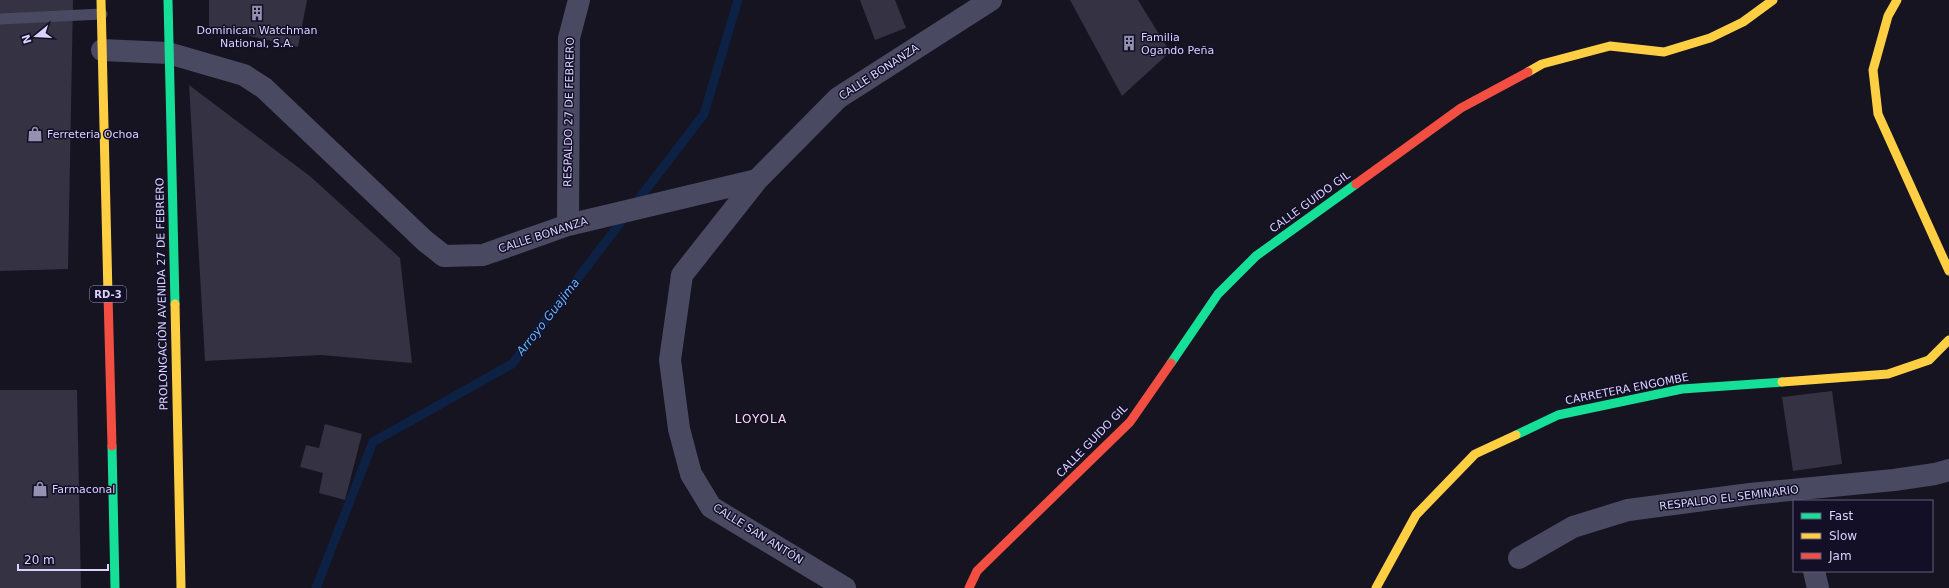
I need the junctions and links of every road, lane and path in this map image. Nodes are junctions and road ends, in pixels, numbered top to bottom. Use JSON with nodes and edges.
{"nodes":[{"id":1,"x":101,"y":0,"type":"edge"},
{"id":2,"x":168,"y":0,"type":"edge"},
{"id":3,"x":579,"y":0,"type":"edge"},
{"id":4,"x":992,"y":0,"type":"edge"},
{"id":5,"x":1773,"y":0,"type":"edge"},
{"id":6,"x":1897,"y":0,"type":"edge"},
{"id":7,"x":102,"y":14,"type":"junction"},
{"id":8,"x":0,"y":18,"type":"edge"},
{"id":9,"x":102,"y":50,"type":"junction"},
{"id":10,"x":168,"y":53,"type":"junction"},
{"id":11,"x":757,"y":180,"type":"junction"},
{"id":12,"x":568,"y":225,"type":"junction"},
{"id":13,"x":1949,"y":271,"type":"edge"},
{"id":14,"x":1949,"y":340,"type":"edge"},
{"id":15,"x":1949,"y":470,"type":"edge"},
{"id":16,"x":1798,"y":495,"type":"edge"},
{"id":17,"x":1519,"y":558,"type":"dead end"},
{"id":18,"x":1814,"y":572,"type":"edge"},
{"id":19,"x":115,"y":588,"type":"edge"},
{"id":20,"x":182,"y":588,"type":"edge"},
{"id":21,"x":845,"y":588,"type":"edge"},
{"id":22,"x":969,"y":588,"type":"edge"},
{"id":23,"x":1376,"y":588,"type":"edge"},
{"id":24,"x":1818,"y":588,"type":"edge"}],
"edges":[{"from":1,"to":7,"type":"street","number":"RD-3"},
{"from":2,"to":10,"type":"street","name":"PROLONGACIÓN AVENIDA 27 DE FEBRERO"},
{"from":3,"to":12,"type":"street","name":"RESPALDO 27 DE FEBRERO"},
{"from":4,"to":11,"type":"street","name":"CALLE BONANZA"},
{"from":5,"to":22,"type":"street","name":"CALLE GUIDO GIL"},
{"from":6,"to":13,"type":"street"},
{"from":7,"to":8,"type":"lane"},
{"from":7,"to":9,"type":"street","number":"RD-3"},
{"from":9,"to":10,"type":"street","name":"CALLE BONANZA"},
{"from":9,"to":19,"type":"street","number":"RD-3"},
{"from":10,"to":12,"type":"street","name":"CALLE BONANZA"},
{"from":10,"to":20,"type":"street","name":"PROLONGACIÓN AVENIDA 27 DE FEBRERO"},
{"from":11,"to":12,"type":"street","name":"CALLE BONANZA"},
{"from":11,"to":21,"type":"street","name":"CALLE SAN ANTÓN"},
{"from":14,"to":23,"type":"street","name":"CARRETERA ENGOMBE"},
{"from":15,"to":16,"type":"street","name":"RESPALDO EL SEMINARIO"},
{"from":16,"to":17,"type":"street","name":"RESPALDO EL SEMINARIO"},
{"from":18,"to":24,"type":"street"}]}
